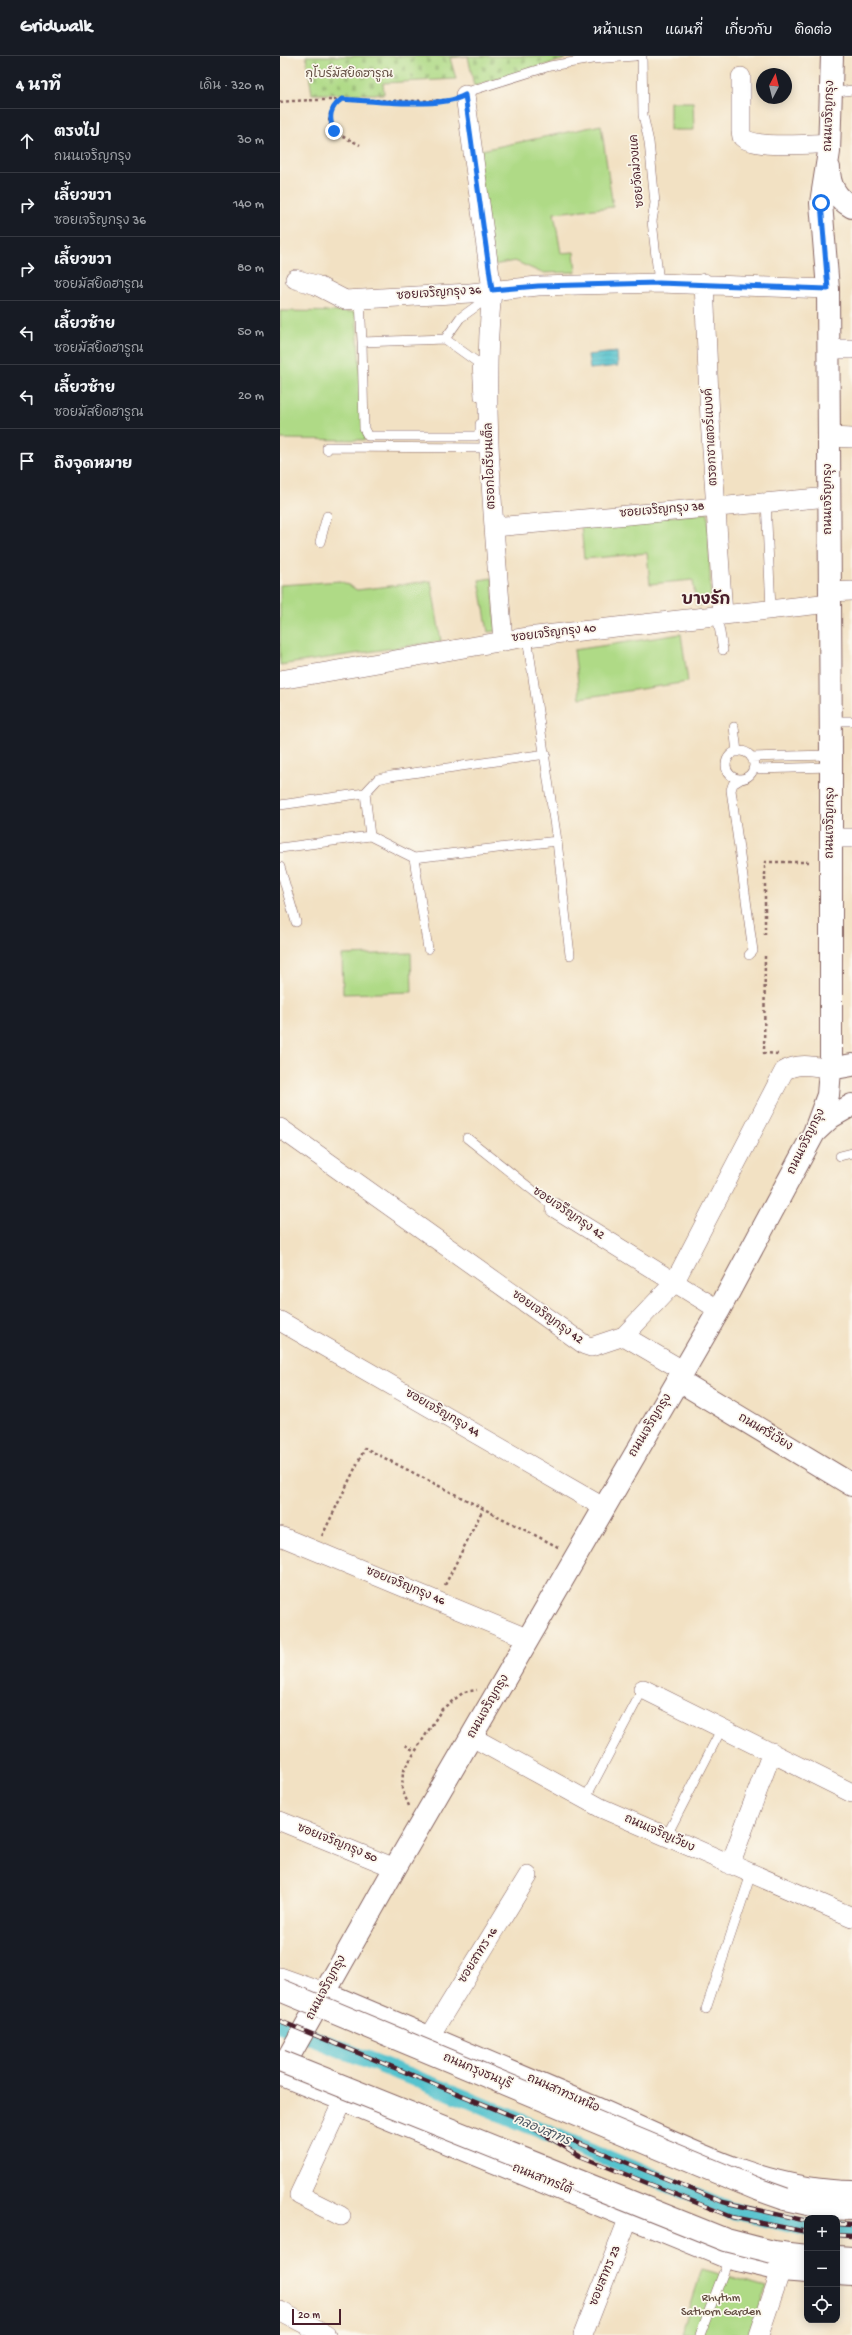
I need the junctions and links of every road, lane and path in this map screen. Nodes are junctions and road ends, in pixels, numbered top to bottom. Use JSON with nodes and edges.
{"nodes":[{"id":1,"x":635,"y":56,"type":"edge"},
{"id":2,"x":642,"y":56,"type":"edge"},
{"id":3,"x":832,"y":56,"type":"edge"},
{"id":4,"x":741,"y":77,"type":"dead end"},
{"id":5,"x":842,"y":92,"type":"edge"},
{"id":6,"x":465,"y":95,"type":"junction"},
{"id":7,"x":342,"y":99,"type":"junction"},
{"id":8,"x":280,"y":102,"type":"edge"},
{"id":9,"x":360,"y":145,"type":"dead end"},
{"id":10,"x":830,"y":148,"type":"junction"},
{"id":11,"x":852,"y":207,"type":"edge"},
{"id":12,"x":852,"y":215,"type":"edge"},
{"id":13,"x":826,"y":252,"type":"junction"},
{"id":14,"x":295,"y":279,"type":"dead end"},
{"id":15,"x":659,"y":283,"type":"junction"},
{"id":16,"x":704,"y":283,"type":"junction"},
{"id":17,"x":828,"y":289,"type":"junction"},
{"id":18,"x":492,"y":290,"type":"junction"},
{"id":19,"x":360,"y":300,"type":"junction"},
{"id":20,"x":445,"y":339,"type":"junction"},
{"id":21,"x":362,"y":342,"type":"junction"},
{"id":22,"x":828,"y":349,"type":"junction"},
{"id":23,"x":852,"y":349,"type":"edge"},
{"id":24,"x":829,"y":437,"type":"junction"},
{"id":25,"x":852,"y":438,"type":"edge"},
{"id":26,"x":488,"y":448,"type":"junction"},
{"id":27,"x":327,"y":450,"type":"dead end"},
{"id":28,"x":829,"y":497,"type":"junction"},
{"id":29,"x":766,"y":501,"type":"junction"},
{"id":30,"x":716,"y":506,"type":"junction"},
{"id":31,"x":326,"y":516,"type":"dead end"},
{"id":32,"x":494,"y":527,"type":"junction"},
{"id":33,"x":320,"y":542,"type":"dead end"},
{"id":34,"x":852,"y":591,"type":"edge"},
{"id":35,"x":830,"y":597,"type":"junction"},
{"id":36,"x":772,"y":609,"type":"junction"},
{"id":37,"x":720,"y":615,"type":"junction"},
{"id":38,"x":527,"y":637,"type":"junction"},
{"id":39,"x":503,"y":641,"type":"junction"},
{"id":40,"x":723,"y":650,"type":"dead end"},
{"id":41,"x":280,"y":680,"type":"edge"},
{"id":42,"x":734,"y":727,"type":"dead end"},
{"id":43,"x":737,"y":752,"type":"junction"},
{"id":44,"x":546,"y":754,"type":"junction"},
{"id":45,"x":751,"y":757,"type":"junction"},
{"id":46,"x":831,"y":761,"type":"junction"},
{"id":47,"x":753,"y":769,"type":"junction"},
{"id":48,"x":741,"y":779,"type":"junction"},
{"id":49,"x":365,"y":793,"type":"junction"},
{"id":50,"x":280,"y":805,"type":"edge"},
{"id":51,"x":370,"y":836,"type":"junction"},
{"id":52,"x":831,"y":838,"type":"junction"},
{"id":53,"x":852,"y":838,"type":"edge"},
{"id":54,"x":557,"y":841,"type":"junction"},
{"id":55,"x":280,"y":848,"type":"edge"},
{"id":56,"x":414,"y":858,"type":"junction"},
{"id":57,"x":816,"y":862,"type":"dead end"},
{"id":58,"x":280,"y":867,"type":"edge"},
{"id":59,"x":296,"y":922,"type":"dead end"},
{"id":60,"x":765,"y":942,"type":"dead end"},
{"id":61,"x":428,"y":949,"type":"dead end"},
{"id":62,"x":765,"y":950,"type":"dead end"},
{"id":63,"x":570,"y":955,"type":"dead end"},
{"id":64,"x":749,"y":955,"type":"dead end"},
{"id":65,"x":786,"y":1054,"type":"dead end"},
{"id":66,"x":852,"y":1065,"type":"edge"},
{"id":67,"x":830,"y":1069,"type":"junction"},
{"id":68,"x":842,"y":1103,"type":"edge"},
{"id":69,"x":280,"y":1128,"type":"edge"},
{"id":70,"x":467,"y":1138,"type":"dead end"},
{"id":71,"x":852,"y":1153,"type":"edge"},
{"id":72,"x":840,"y":1156,"type":"dead end"},
{"id":73,"x":555,"y":1208,"type":"joint"},
{"id":74,"x":674,"y":1283,"type":"junction"},
{"id":75,"x":719,"y":1310,"type":"junction"},
{"id":76,"x":280,"y":1321,"type":"edge"},
{"id":77,"x":624,"y":1336,"type":"junction"},
{"id":78,"x":681,"y":1375,"type":"junction"},
{"id":79,"x":852,"y":1485,"type":"edge"},
{"id":80,"x":603,"y":1507,"type":"junction"},
{"id":81,"x":483,"y":1509,"type":"junction"},
{"id":82,"x":280,"y":1536,"type":"edge"},
{"id":83,"x":315,"y":1550,"type":"junction"},
{"id":84,"x":564,"y":1550,"type":"dead end"},
{"id":85,"x":438,"y":1600,"type":"junction"},
{"id":86,"x":529,"y":1639,"type":"junction"},
{"id":87,"x":643,"y":1689,"type":"joint"},
{"id":88,"x":483,"y":1690,"type":"dead end"},
{"id":89,"x":722,"y":1728,"type":"junction"},
{"id":90,"x":472,"y":1737,"type":"junction"},
{"id":91,"x":405,"y":1745,"type":"dead end"},
{"id":92,"x":415,"y":1751,"type":"junction"},
{"id":93,"x":772,"y":1752,"type":"junction"},
{"id":94,"x":852,"y":1792,"type":"edge"},
{"id":95,"x":585,"y":1799,"type":"junction"},
{"id":96,"x":412,"y":1812,"type":"dead end"},
{"id":97,"x":280,"y":1821,"type":"edge"},
{"id":98,"x":666,"y":1837,"type":"junction"},
{"id":99,"x":730,"y":1865,"type":"junction"},
{"id":100,"x":395,"y":1868,"type":"junction"},
{"id":101,"x":751,"y":1874,"type":"junction"},
{"id":102,"x":528,"y":1876,"type":"dead end"},
{"id":103,"x":852,"y":1917,"type":"edge"},
{"id":104,"x":280,"y":1977,"type":"edge"},
{"id":105,"x":280,"y":1990,"type":"edge"},
{"id":106,"x":325,"y":1993,"type":"junction"},
{"id":107,"x":706,"y":2009,"type":"dead end"},
{"id":108,"x":430,"y":2036,"type":"junction"},
{"id":109,"x":282,"y":2065,"type":"edge"},
{"id":110,"x":343,"y":2101,"type":"junction"},
{"id":111,"x":852,"y":2192,"type":"edge"},
{"id":112,"x":852,"y":2209,"type":"edge"},
{"id":113,"x":341,"y":2216,"type":"dead end"},
{"id":114,"x":629,"y":2217,"type":"junction"},
{"id":115,"x":804,"y":2256,"type":"edge"},
{"id":116,"x":840,"y":2257,"type":"edge"},
{"id":117,"x":729,"y":2258,"type":"junction"},
{"id":118,"x":852,"y":2258,"type":"edge"},
{"id":119,"x":777,"y":2261,"type":"junction"},
{"id":120,"x":804,"y":2271,"type":"edge"},
{"id":121,"x":840,"y":2274,"type":"edge"},
{"id":122,"x":852,"y":2276,"type":"edge"},
{"id":123,"x":280,"y":2311,"type":"edge"},
{"id":124,"x":326,"y":2335,"type":"edge"},
{"id":125,"x":583,"y":2335,"type":"edge"},
{"id":126,"x":700,"y":2335,"type":"edge"},
{"id":127,"x":759,"y":2335,"type":"edge"}],
"edges":[{"from":1,"to":6,"type":"lane"},
{"from":2,"to":15,"type":"lane","name":"ซอยวัดม่วงแค"},
{"from":3,"to":5,"type":"main road","name":"ถนนเจริญกรุง"},
{"from":4,"to":10,"type":"street"},
{"from":5,"to":10,"type":"main road","name":"ถนนเจริญกรุง"},
{"from":6,"to":7,"type":"path"},
{"from":6,"to":18,"type":"street","name":"ตรอกโอเรียนเต็ล"},
{"from":7,"to":8,"type":"path"},
{"from":7,"to":9,"type":"path"},
{"from":10,"to":11,"type":"main road"},
{"from":10,"to":13,"type":"main road","name":"ถนนเจริญกรุง"},
{"from":12,"to":13,"type":"main road"},
{"from":13,"to":17,"type":"main road","name":"ถนนเจริญกรุง"},
{"from":14,"to":19,"type":"street","name":"ซอยเจริญกรุง 36"},
{"from":15,"to":16,"type":"street","name":"ซอยเจริญกรุง 36"},
{"from":15,"to":18,"type":"street","name":"ซอยเจริญกรุง 36"},
{"from":16,"to":17,"type":"street","name":"ซอยเจริญกรุง 36"},
{"from":16,"to":30,"type":"street","name":"ตรอกชาเตอร์แบงค์"},
{"from":17,"to":22,"type":"main road","name":"ถนนเจริญกรุง"},
{"from":18,"to":19,"type":"street","name":"ซอยเจริญกรุง 36"},
{"from":18,"to":20,"type":"lane"},
{"from":18,"to":26,"type":"street","name":"ตรอกโอเรียนเต็ล"},
{"from":19,"to":21,"type":"lane"},
{"from":20,"to":21,"type":"lane"},
{"from":20,"to":21,"type":"lane"},
{"from":22,"to":23,"type":"street"},
{"from":22,"to":24,"type":"main road","name":"ถนนเจริญกรุง"},
{"from":24,"to":25,"type":"street"},
{"from":24,"to":28,"type":"main road","name":"ถนนเจริญกรุง"},
{"from":26,"to":27,"type":"lane"},
{"from":26,"to":32,"type":"street","name":"ตรอกโอเรียนเต็ล"},
{"from":28,"to":29,"type":"street","name":"ซอยเจริญกรุง 38"},
{"from":28,"to":35,"type":"main road","name":"ถนนเจริญกรุง"},
{"from":29,"to":30,"type":"street","name":"ซอยเจริญกรุง 38"},
{"from":29,"to":36,"type":"lane"},
{"from":30,"to":32,"type":"street","name":"ซอยเจริญกรุง 38"},
{"from":30,"to":37,"type":"street","name":"ตรอกชาเตอร์แบงค์"},
{"from":31,"to":33,"type":"lane"},
{"from":32,"to":39,"type":"street","name":"ตรอกโอเรียนเต็ล"},
{"from":34,"to":35,"type":"street","name":"ซอยเจริญกรุง 40"},
{"from":35,"to":36,"type":"street","name":"ซอยเจริญกรุง 40"},
{"from":35,"to":46,"type":"main road","name":"ถนนเจริญกรุง"},
{"from":36,"to":37,"type":"street","name":"ซอยเจริญกรุง 40"},
{"from":37,"to":38,"type":"street","name":"ซอยเจริญกรุง 40"},
{"from":37,"to":40,"type":"lane"},
{"from":38,"to":39,"type":"street","name":"ซอยเจริญกรุง 40"},
{"from":38,"to":44,"type":"lane"},
{"from":39,"to":41,"type":"street","name":"ซอยเจริญกรุง 40"},
{"from":42,"to":43,"type":"lane"},
{"from":43,"to":45,"type":"lane"},
{"from":43,"to":48,"type":"lane"},
{"from":44,"to":49,"type":"lane"},
{"from":44,"to":54,"type":"lane"},
{"from":45,"to":46,"type":"lane"},
{"from":45,"to":47,"type":"lane"},
{"from":46,"to":47,"type":"lane"},
{"from":46,"to":52,"type":"main road","name":"ถนนเจริญกรุง"},
{"from":47,"to":48,"type":"lane"},
{"from":48,"to":64,"type":"lane"},
{"from":49,"to":50,"type":"lane"},
{"from":49,"to":51,"type":"lane"},
{"from":51,"to":55,"type":"lane"},
{"from":51,"to":56,"type":"lane"},
{"from":52,"to":53,"type":"street"},
{"from":52,"to":67,"type":"main road","name":"ถนนเจริญกรุง"},
{"from":54,"to":56,"type":"lane"},
{"from":54,"to":63,"type":"lane"},
{"from":56,"to":61,"type":"lane"},
{"from":57,"to":60,"type":"path"},
{"from":58,"to":59,"type":"lane"},
{"from":62,"to":65,"type":"path"},
{"from":66,"to":67,"type":"main road"},
{"from":67,"to":68,"type":"main road","name":"ถนนเจริญกรุง"},
{"from":67,"to":74,"type":"street","name":"ซอยเจริญกรุง 42"},
{"from":68,"to":75,"type":"main road","name":"ถนนเจริญกรุง"},
{"from":69,"to":77,"type":"street","name":"ซอยเจริญกรุง 42"},
{"from":70,"to":73,"type":"lane","name":"ซอยเจรืญกรุง 42"},
{"from":71,"to":72,"type":"lane"},
{"from":73,"to":74,"type":"street","name":"ซอยเจรืญกรุง 42"},
{"from":74,"to":75,"type":"street","name":"ซอยเจรืญกรุง 42"},
{"from":74,"to":77,"type":"street","name":"ซอยเจริญกรุง 42"},
{"from":75,"to":78,"type":"main road","name":"ถนนเจริญกรุง"},
{"from":76,"to":80,"type":"street","name":"ซอยเจริญกรุง 44"},
{"from":77,"to":78,"type":"street"},
{"from":78,"to":79,"type":"main road","name":"ถนนศรีเวียง"},
{"from":78,"to":80,"type":"main road","name":"ถนนเจริญกรุง"},
{"from":80,"to":86,"type":"main road","name":"ถนนเจริญกรุง"},
{"from":81,"to":83,"type":"path"},
{"from":81,"to":84,"type":"path"},
{"from":81,"to":85,"type":"path"},
{"from":82,"to":83,"type":"street","name":"ซอยเจริญกรุง 46"},
{"from":83,"to":85,"type":"street","name":"ซอยเจริญกรุง 46"},
{"from":85,"to":86,"type":"street","name":"ซอยเจริญกรุง 46"},
{"from":86,"to":90,"type":"main road","name":"ถนนเจริญกรุง"},
{"from":87,"to":89,"type":"street"},
{"from":87,"to":95,"type":"lane"},
{"from":88,"to":92,"type":"path"},
{"from":89,"to":93,"type":"street"},
{"from":89,"to":98,"type":"lane"},
{"from":90,"to":95,"type":"street","name":"ถนนเจริญเวียง"},
{"from":90,"to":100,"type":"main road","name":"ถนนเจริญกรุง"},
{"from":91,"to":92,"type":"path"},
{"from":92,"to":96,"type":"path"},
{"from":93,"to":94,"type":"street"},
{"from":93,"to":99,"type":"street"},
{"from":95,"to":98,"type":"street","name":"ถนนเจริญเวียง"},
{"from":97,"to":100,"type":"street","name":"ซอยเจริญกรุง 50"},
{"from":98,"to":99,"type":"street","name":"ถนนเจริญเวียง"},
{"from":99,"to":101,"type":"street","name":"ถนนเจริญเวียง"},
{"from":100,"to":106,"type":"main road","name":"ถนนเจริญกรุง"},
{"from":101,"to":103,"type":"street","name":"ถนนเจริญเวียง"},
{"from":101,"to":107,"type":"lane"},
{"from":102,"to":108,"type":"street","name":"ซอยสาทร 16"},
{"from":104,"to":106,"type":"street","name":"ถนนสาทรเหนือ"},
{"from":105,"to":112,"type":"main road","name":"ถนนกรุงธนบุรี","bridge":true},
{"from":106,"to":108,"type":"main road","name":"ถนนสาทรเหนือ"},
{"from":106,"to":109,"type":"main road","name":"ถนนเจริญกรุง"},
{"from":108,"to":111,"type":"main road","name":"ถนนสาทรเหนือ"},
{"from":109,"to":110,"type":"main road","name":"ถนนสาทรใต้"},
{"from":109,"to":119,"type":"main road","bridge":true},
{"from":110,"to":113,"type":"street"},
{"from":110,"to":114,"type":"main road","name":"ถนนสาทรใต้"},
{"from":114,"to":117,"type":"main road","name":"ถนนสาทรใต้"},
{"from":114,"to":125,"type":"street","name":"ซอยสาทร 23"},
{"from":115,"to":119,"type":"main road","name":"ถนนสาทรใต้"},
{"from":116,"to":118,"type":"main road"},
{"from":117,"to":119,"type":"main road","name":"ถนนสาทรใต้"},
{"from":117,"to":126,"type":"lane"},
{"from":119,"to":120,"type":"main road","name":"ถนนสาทรใต้"},
{"from":119,"to":127,"type":"street"},
{"from":121,"to":122,"type":"main road"},
{"from":123,"to":124,"type":"street"}]}
